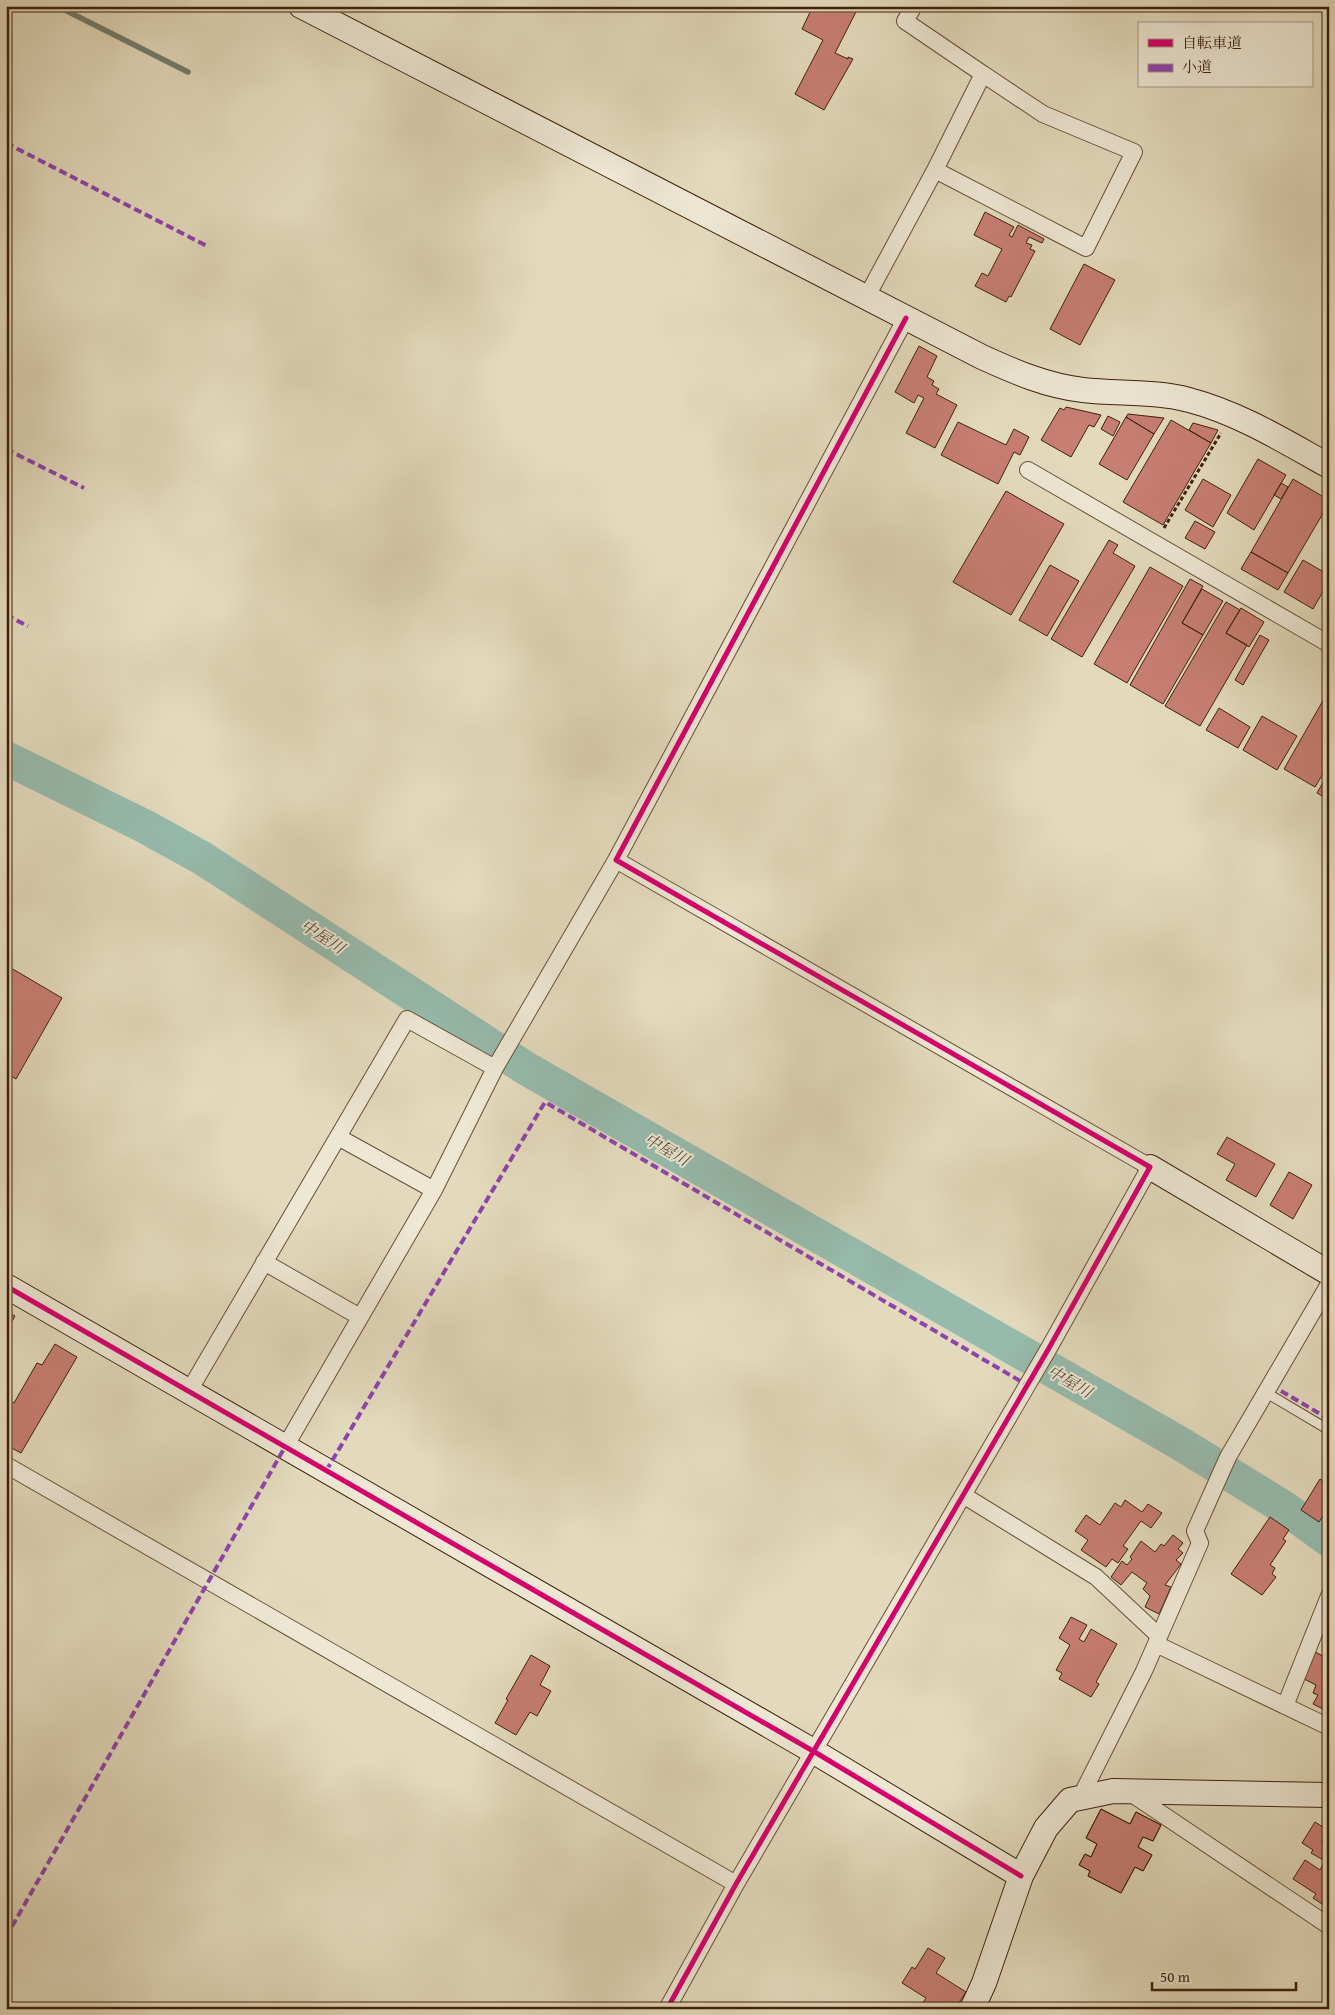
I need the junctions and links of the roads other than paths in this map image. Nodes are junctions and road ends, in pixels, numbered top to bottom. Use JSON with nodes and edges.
{"nodes":[{"id":1,"x":301,"y":6,"type":"edge"},
{"id":2,"x":914,"y":6,"type":"edge"},
{"id":3,"x":983,"y":74,"type":"junction"},
{"id":4,"x":934,"y":170,"type":"junction"},
{"id":5,"x":866,"y":298,"type":"junction"},
{"id":6,"x":906,"y":318,"type":"junction"},
{"id":7,"x":1329,"y":466,"type":"edge"},
{"id":8,"x":1028,"y":470,"type":"dead end"},
{"id":9,"x":1329,"y":644,"type":"edge"},
{"id":10,"x":616,"y":860,"type":"junction"},
{"id":11,"x":497,"y":1065,"type":"junction"},
{"id":12,"x":338,"y":1137,"type":"junction"},
{"id":13,"x":1150,"y":1167,"type":"junction"},
{"id":14,"x":434,"y":1190,"type":"junction"},
{"id":15,"x":264,"y":1262,"type":"junction"},
{"id":16,"x":1329,"y":1273,"type":"edge"},
{"id":17,"x":1329,"y":1284,"type":"edge"},
{"id":18,"x":6,"y":1286,"type":"edge"},
{"id":19,"x":360,"y":1317,"type":"junction"},
{"id":20,"x":189,"y":1391,"type":"junction"},
{"id":21,"x":1265,"y":1392,"type":"junction"},
{"id":22,"x":1329,"y":1430,"type":"edge"},
{"id":23,"x":285,"y":1447,"type":"junction"},
{"id":24,"x":6,"y":1465,"type":"edge"},
{"id":25,"x":963,"y":1495,"type":"junction"},
{"id":26,"x":1329,"y":1596,"type":"edge"},
{"id":27,"x":1157,"y":1640,"type":"junction"},
{"id":28,"x":1285,"y":1706,"type":"junction"},
{"id":29,"x":1329,"y":1727,"type":"edge"},
{"id":30,"x":813,"y":1751,"type":"junction"},
{"id":31,"x":1128,"y":1791,"type":"junction"},
{"id":32,"x":1329,"y":1795,"type":"edge"},
{"id":33,"x":1080,"y":1798,"type":"junction"},
{"id":34,"x":1021,"y":1876,"type":"junction"},
{"id":35,"x":736,"y":1884,"type":"junction"},
{"id":36,"x":1329,"y":1926,"type":"edge"},
{"id":37,"x":667,"y":2009,"type":"edge"},
{"id":38,"x":972,"y":2009,"type":"edge"}],
"edges":[{"from":1,"to":5,"type":"street"},
{"from":2,"to":3,"type":"street"},
{"from":3,"to":4,"type":"street"},
{"from":3,"to":4,"type":"street"},
{"from":4,"to":5,"type":"street"},
{"from":5,"to":6,"type":"street"},
{"from":6,"to":7,"type":"street"},
{"from":6,"to":10,"type":"street"},
{"from":8,"to":9,"type":"street"},
{"from":10,"to":11,"type":"street"},
{"from":10,"to":13,"type":"street"},
{"from":11,"to":12,"type":"street"},
{"from":11,"to":14,"type":"street"},
{"from":12,"to":14,"type":"street"},
{"from":12,"to":15,"type":"street"},
{"from":13,"to":16,"type":"street"},
{"from":13,"to":25,"type":"street"},
{"from":14,"to":19,"type":"street"},
{"from":15,"to":19,"type":"street"},
{"from":15,"to":20,"type":"street"},
{"from":17,"to":21,"type":"street"},
{"from":18,"to":20,"type":"street"},
{"from":19,"to":23,"type":"street"},
{"from":20,"to":23,"type":"street"},
{"from":21,"to":22,"type":"lane"},
{"from":21,"to":27,"type":"street"},
{"from":23,"to":30,"type":"street"},
{"from":24,"to":35,"type":"street"},
{"from":25,"to":27,"type":"street"},
{"from":25,"to":30,"type":"street"},
{"from":26,"to":28,"type":"street"},
{"from":27,"to":28,"type":"street"},
{"from":27,"to":33,"type":"street"},
{"from":28,"to":29,"type":"street"},
{"from":30,"to":34,"type":"street"},
{"from":30,"to":35,"type":"street"},
{"from":31,"to":32,"type":"street"},
{"from":31,"to":33,"type":"street"},
{"from":31,"to":36,"type":"street"},
{"from":33,"to":34,"type":"street"},
{"from":34,"to":38,"type":"street"},
{"from":35,"to":37,"type":"street"}]}
